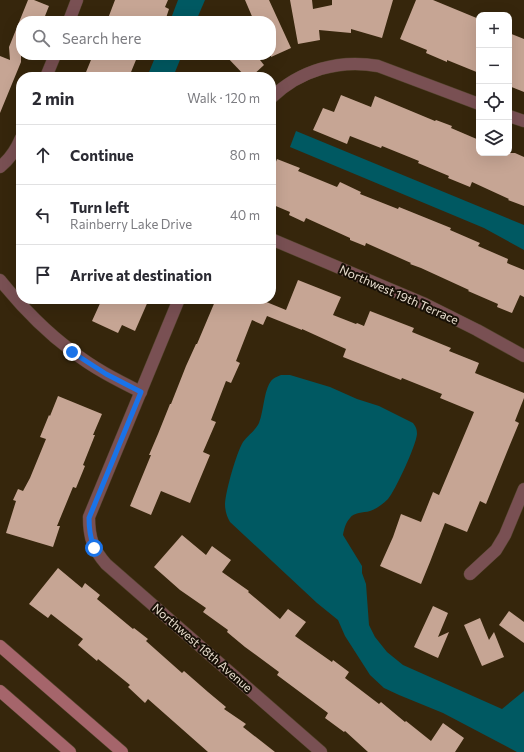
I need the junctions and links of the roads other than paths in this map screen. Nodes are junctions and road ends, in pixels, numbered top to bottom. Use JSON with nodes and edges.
{"nodes":[{"id":1,"x":77,"y":0,"type":"edge"},
{"id":2,"x":71,"y":16,"type":"edge"},
{"id":3,"x":53,"y":60,"type":"edge"},
{"id":4,"x":48,"y":72,"type":"edge"},
{"id":5,"x":276,"y":94,"type":"edge"},
{"id":6,"x":476,"y":103,"type":"edge"},
{"id":7,"x":512,"y":117,"type":"edge"},
{"id":8,"x":524,"y":121,"type":"edge"},
{"id":9,"x":16,"y":148,"type":"edge"},
{"id":10,"x":0,"y":167,"type":"edge"},
{"id":11,"x":276,"y":241,"type":"edge"},
{"id":12,"x":0,"y":280,"type":"edge"},
{"id":13,"x":16,"y":300,"type":"edge"},
{"id":14,"x":20,"y":304,"type":"edge"},
{"id":15,"x":177,"y":304,"type":"edge"},
{"id":16,"x":524,"y":356,"type":"edge"},
{"id":17,"x":141,"y":392,"type":"junction"},
{"id":18,"x":524,"y":489,"type":"edge"},
{"id":19,"x":470,"y":574,"type":"dead end"},
{"id":20,"x":0,"y":646,"type":"edge"},
{"id":21,"x":0,"y":691,"type":"edge"},
{"id":22,"x":70,"y":752,"type":"edge"},
{"id":23,"x":122,"y":752,"type":"edge"},
{"id":24,"x":321,"y":752,"type":"edge"}],
"edges":[{"from":1,"to":2,"type":"street"},
{"from":3,"to":4,"type":"street"},
{"from":5,"to":6,"type":"street"},
{"from":7,"to":8,"type":"street"},
{"from":9,"to":10,"type":"street"},
{"from":11,"to":16,"type":"street","name":"Northwest 19th Terrace"},
{"from":12,"to":13,"type":"street"},
{"from":14,"to":17,"type":"street"},
{"from":15,"to":17,"type":"street","name":"Northwest 18th Avenue"},
{"from":17,"to":24,"type":"street","name":"Northwest 18th Avenue"},
{"from":18,"to":19,"type":"street"},
{"from":20,"to":23,"type":"main road"},
{"from":21,"to":22,"type":"main road"}]}
